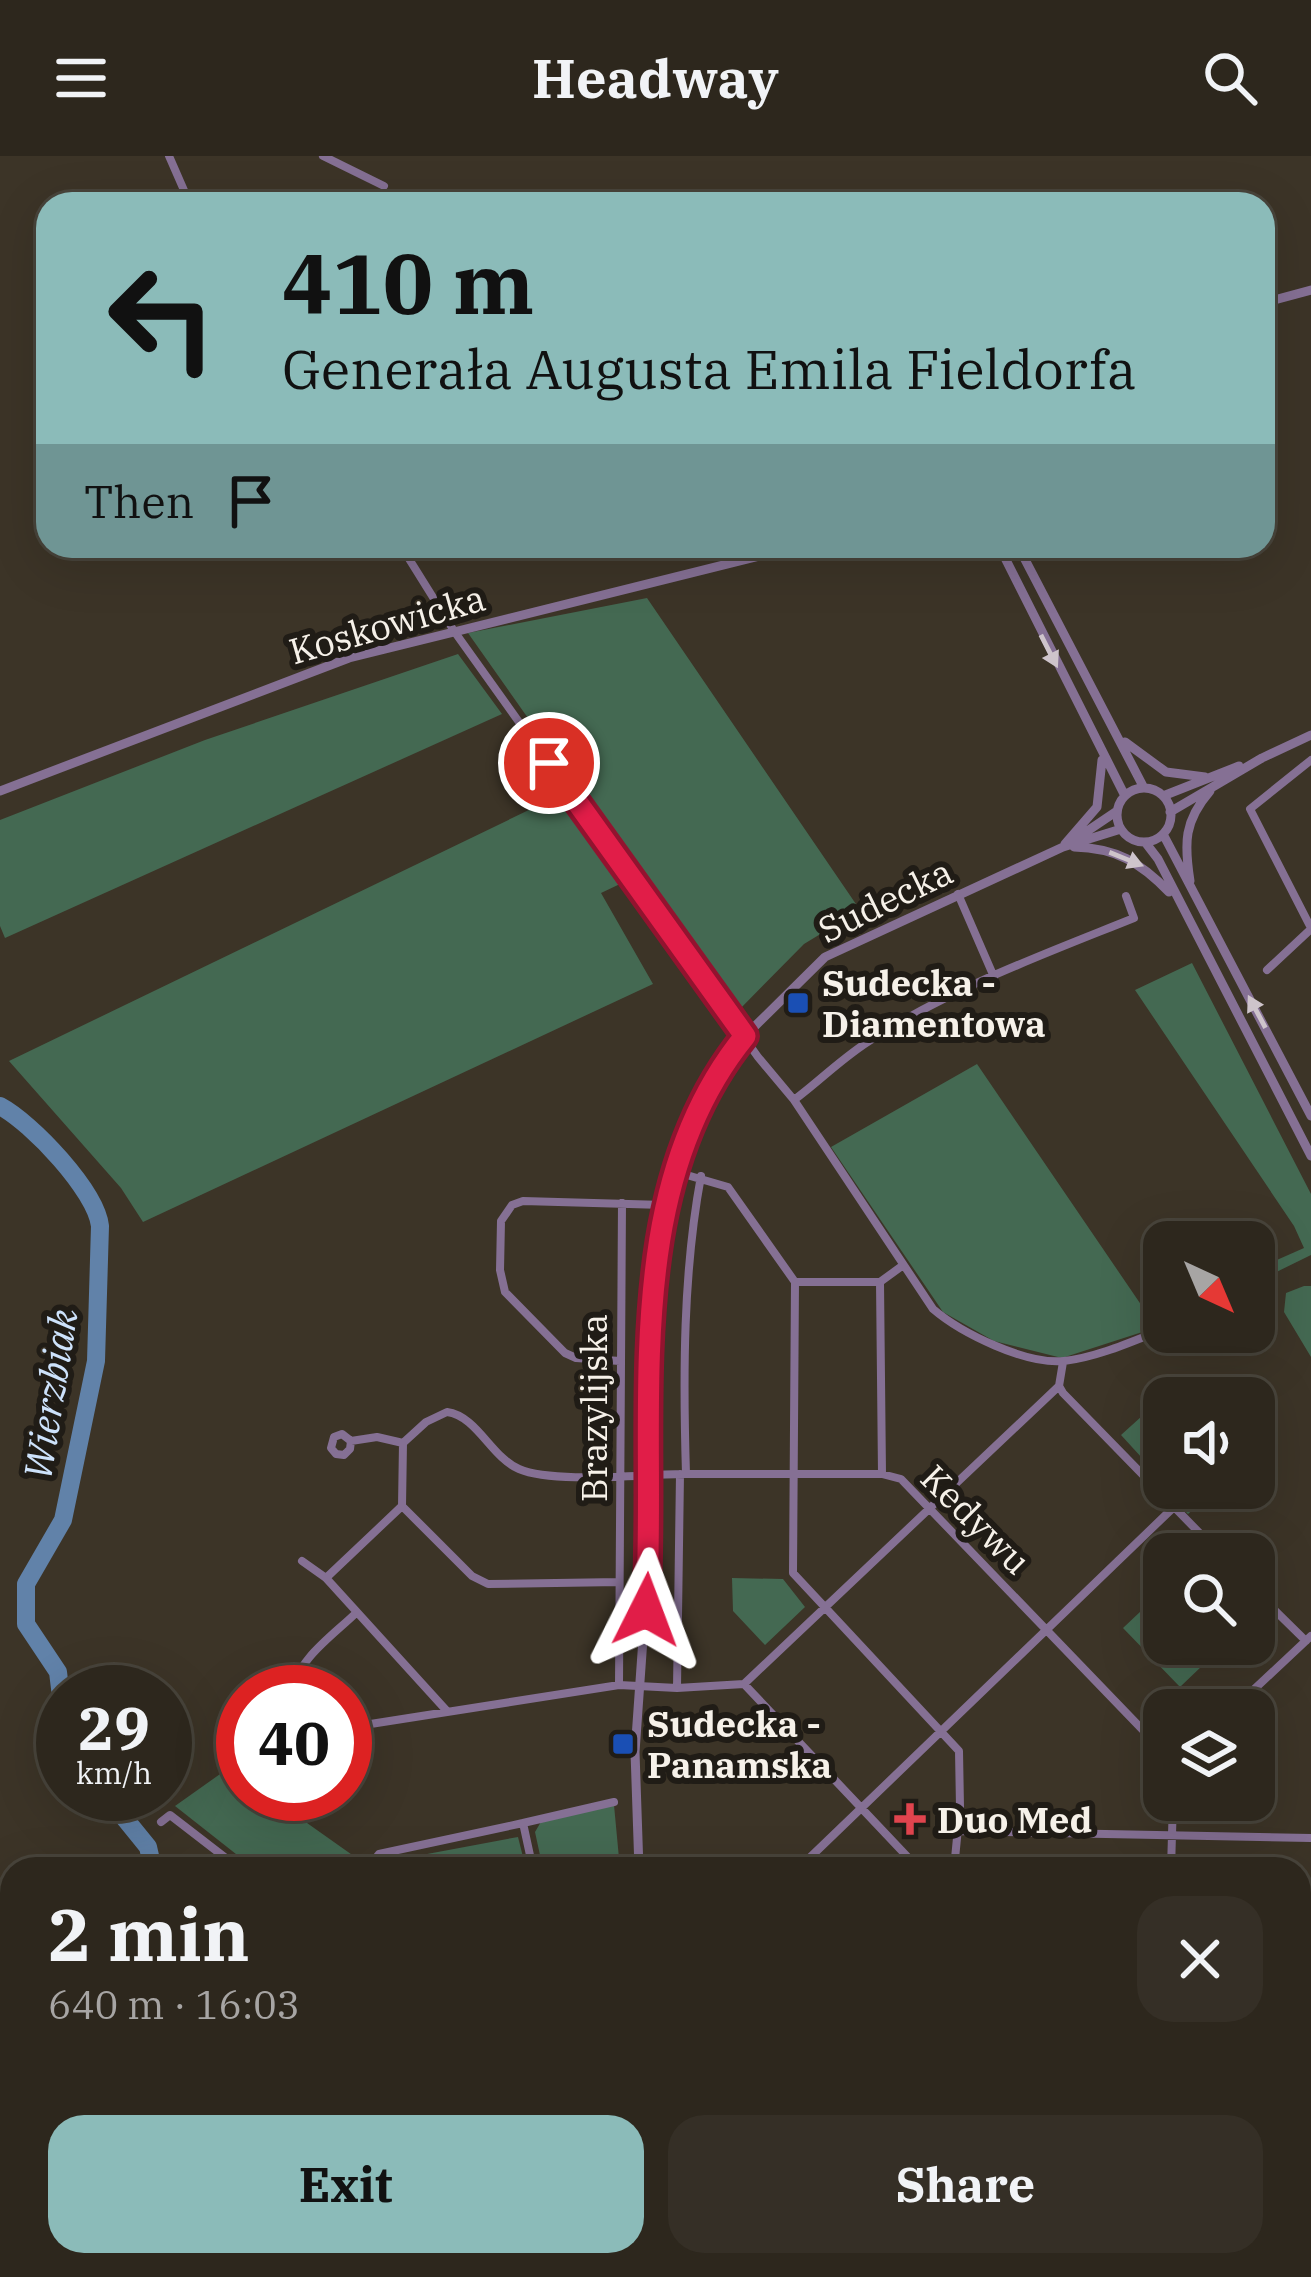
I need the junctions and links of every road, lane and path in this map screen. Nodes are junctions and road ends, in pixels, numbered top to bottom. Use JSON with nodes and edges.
{"nodes":[{"id":1,"x":169,"y":156,"type":"edge"},
{"id":2,"x":323,"y":156,"type":"edge"},
{"id":3,"x":384,"y":186,"type":"dead end"},
{"id":4,"x":185,"y":192,"type":"edge"},
{"id":5,"x":1311,"y":290,"type":"edge"},
{"id":6,"x":1275,"y":300,"type":"edge"},
{"id":7,"x":408,"y":558,"type":"edge"},
{"id":8,"x":751,"y":558,"type":"edge"},
{"id":9,"x":1005,"y":558,"type":"edge"},
{"id":10,"x":1024,"y":558,"type":"edge"},
{"id":11,"x":454,"y":631,"type":"junction"},
{"id":12,"x":1116,"y":735,"type":"junction"},
{"id":13,"x":1311,"y":735,"type":"edge"},
{"id":14,"x":1102,"y":754,"type":"junction"},
{"id":15,"x":1311,"y":760,"type":"edge"},
{"id":16,"x":1212,"y":780,"type":"junction"},
{"id":17,"x":1144,"y":788,"type":"junction"},
{"id":18,"x":0,"y":791,"type":"edge"},
{"id":19,"x":1125,"y":796,"type":"junction"},
{"id":20,"x":1163,"y":796,"type":"junction"},
{"id":21,"x":1117,"y":811,"type":"junction"},
{"id":22,"x":1171,"y":812,"type":"junction"},
{"id":23,"x":1121,"y":829,"type":"junction"},
{"id":24,"x":1163,"y":834,"type":"junction"},
{"id":25,"x":1145,"y":842,"type":"junction"},
{"id":26,"x":1063,"y":847,"type":"junction"},
{"id":27,"x":1192,"y":890,"type":"junction"},
{"id":28,"x":958,"y":895,"type":"junction"},
{"id":29,"x":1126,"y":896,"type":"dead end"},
{"id":30,"x":1176,"y":898,"type":"junction"},
{"id":31,"x":1309,"y":934,"type":"edge"},
{"id":32,"x":1267,"y":970,"type":"dead end"},
{"id":33,"x":994,"y":977,"type":"junction"},
{"id":34,"x":745,"y":1036,"type":"junction"},
{"id":35,"x":794,"y":1100,"type":"junction"},
{"id":36,"x":1311,"y":1116,"type":"edge"},
{"id":37,"x":1311,"y":1156,"type":"edge"},
{"id":38,"x":672,"y":1171,"type":"junction"},
{"id":39,"x":700,"y":1176,"type":"junction"},
{"id":40,"x":622,"y":1203,"type":"junction"},
{"id":41,"x":664,"y":1204,"type":"junction"},
{"id":42,"x":902,"y":1266,"type":"junction"},
{"id":43,"x":795,"y":1282,"type":"junction"},
{"id":44,"x":880,"y":1282,"type":"junction"},
{"id":45,"x":1143,"y":1336,"type":"edge"},
{"id":46,"x":620,"y":1361,"type":"junction"},
{"id":47,"x":1063,"y":1361,"type":"junction"},
{"id":48,"x":1059,"y":1386,"type":"junction"},
{"id":49,"x":351,"y":1441,"type":"dead end"},
{"id":50,"x":403,"y":1443,"type":"junction"},
{"id":51,"x":1143,"y":1473,"type":"edge"},
{"id":52,"x":650,"y":1474,"type":"junction"},
{"id":53,"x":683,"y":1474,"type":"junction"},
{"id":54,"x":793,"y":1474,"type":"junction"},
{"id":55,"x":882,"y":1474,"type":"junction"},
{"id":56,"x":621,"y":1475,"type":"junction"},
{"id":57,"x":401,"y":1506,"type":"junction"},
{"id":58,"x":931,"y":1508,"type":"junction"},
{"id":59,"x":1172,"y":1509,"type":"edge"},
{"id":60,"x":1178,"y":1509,"type":"edge"},
{"id":61,"x":1200,"y":1533,"type":"edge"},
{"id":62,"x":302,"y":1562,"type":"dead end"},
{"id":63,"x":326,"y":1578,"type":"junction"},
{"id":64,"x":619,"y":1582,"type":"junction"},
{"id":65,"x":824,"y":1609,"type":"junction"},
{"id":66,"x":1275,"y":1609,"type":"edge"},
{"id":67,"x":357,"y":1612,"type":"junction"},
{"id":68,"x":1046,"y":1631,"type":"junction"},
{"id":69,"x":1308,"y":1638,"type":"edge"},
{"id":70,"x":304,"y":1665,"type":"edge"},
{"id":71,"x":744,"y":1684,"type":"junction"},
{"id":72,"x":619,"y":1685,"type":"junction"},
{"id":73,"x":640,"y":1686,"type":"junction"},
{"id":74,"x":677,"y":1688,"type":"junction"},
{"id":75,"x":1254,"y":1689,"type":"edge"},
{"id":76,"x":447,"y":1712,"type":"junction"},
{"id":77,"x":372,"y":1724,"type":"edge"},
{"id":78,"x":1143,"y":1730,"type":"edge"},
{"id":79,"x":940,"y":1732,"type":"junction"},
{"id":80,"x":614,"y":1802,"type":"dead end"},
{"id":81,"x":862,"y":1808,"type":"junction"},
{"id":82,"x":1172,"y":1821,"type":"edge"},
{"id":83,"x":161,"y":1822,"type":"dead end"},
{"id":84,"x":523,"y":1823,"type":"junction"},
{"id":85,"x":959,"y":1831,"type":"junction"},
{"id":86,"x":1172,"y":1834,"type":"junction"},
{"id":87,"x":1311,"y":1838,"type":"edge"},
{"id":88,"x":224,"y":1857,"type":"edge"},
{"id":89,"x":377,"y":1857,"type":"edge"},
{"id":90,"x":530,"y":1857,"type":"edge"},
{"id":91,"x":638,"y":1857,"type":"edge"},
{"id":92,"x":811,"y":1857,"type":"edge"},
{"id":93,"x":908,"y":1857,"type":"edge"},
{"id":94,"x":956,"y":1857,"type":"edge"},
{"id":95,"x":1171,"y":1857,"type":"edge"}],
"edges":[{"from":1,"to":4,"type":"street"},
{"from":2,"to":3,"type":"street"},
{"from":5,"to":6,"type":"street"},
{"from":7,"to":11,"type":"street"},
{"from":8,"to":11,"type":"street","name":"Koskowicka"},
{"from":9,"to":14,"type":"street","one_way":true},
{"from":10,"to":12,"type":"street"},
{"from":11,"to":18,"type":"street","name":"Koskowicka"},
{"from":11,"to":34,"type":"street"},
{"from":12,"to":16,"type":"street"},
{"from":12,"to":17,"type":"street"},
{"from":13,"to":16,"type":"street"},
{"from":14,"to":19,"type":"street"},
{"from":14,"to":26,"type":"street"},
{"from":15,"to":31,"type":"street"},
{"from":16,"to":20,"type":"street"},
{"from":16,"to":22,"type":"street"},
{"from":16,"to":27,"type":"street"},
{"from":17,"to":19,"type":"street"},
{"from":17,"to":20,"type":"street"},
{"from":19,"to":21,"type":"street"},
{"from":20,"to":22,"type":"street"},
{"from":21,"to":23,"type":"street"},
{"from":21,"to":26,"type":"street","name":"Sudecka"},
{"from":22,"to":24,"type":"street"},
{"from":23,"to":25,"type":"street"},
{"from":23,"to":26,"type":"street","name":"Sudecka"},
{"from":24,"to":25,"type":"street"},
{"from":24,"to":27,"type":"street"},
{"from":25,"to":30,"type":"street"},
{"from":26,"to":28,"type":"street","name":"Sudecka"},
{"from":26,"to":30,"type":"street","one_way":true},
{"from":36,"to":27,"type":"street","one_way":true},
{"from":28,"to":33,"type":"street"},
{"from":28,"to":34,"type":"street","name":"Sudecka"},
{"from":29,"to":33,"type":"street"},
{"from":30,"to":37,"type":"street"},
{"from":31,"to":32,"type":"street"},
{"from":33,"to":35,"type":"street"},
{"from":34,"to":35,"type":"street"},
{"from":34,"to":38,"type":"street","name":"Sudecka"},
{"from":35,"to":42,"type":"street"},
{"from":38,"to":39,"type":"street"},
{"from":38,"to":41,"type":"street","name":"Sudecka"},
{"from":39,"to":43,"type":"street"},
{"from":39,"to":53,"type":"street"},
{"from":40,"to":41,"type":"street"},
{"from":40,"to":46,"type":"street","name":"Brazylijska"},
{"from":40,"to":46,"type":"street"},
{"from":41,"to":52,"type":"street","name":"Sudecka"},
{"from":42,"to":44,"type":"street"},
{"from":42,"to":47,"type":"street"},
{"from":43,"to":44,"type":"street"},
{"from":43,"to":54,"type":"street"},
{"from":44,"to":55,"type":"street"},
{"from":45,"to":47,"type":"street"},
{"from":46,"to":56,"type":"street","name":"Brazylijska"},
{"from":47,"to":48,"type":"street"},
{"from":48,"to":51,"type":"street"},
{"from":48,"to":58,"type":"street"},
{"from":49,"to":50,"type":"street"},
{"from":50,"to":56,"type":"street","name":"Kedywu"},
{"from":50,"to":57,"type":"street"},
{"from":52,"to":53,"type":"street","name":"Kedywu"},
{"from":52,"to":56,"type":"street","name":"Kedywu"},
{"from":52,"to":73,"type":"street","name":"Sudecka"},
{"from":53,"to":54,"type":"street","name":"Kedywu"},
{"from":53,"to":74,"type":"street"},
{"from":54,"to":55,"type":"street","name":"Kedywu"},
{"from":54,"to":65,"type":"street"},
{"from":55,"to":58,"type":"street","name":"Kedywu"},
{"from":56,"to":64,"type":"street","name":"Brazylijska"},
{"from":57,"to":63,"type":"street"},
{"from":57,"to":64,"type":"street"},
{"from":58,"to":65,"type":"street"},
{"from":58,"to":68,"type":"street","name":"Kedywu"},
{"from":59,"to":68,"type":"street"},
{"from":60,"to":61,"type":"street"},
{"from":62,"to":63,"type":"street"},
{"from":63,"to":67,"type":"street"},
{"from":64,"to":72,"type":"street","name":"Brazylijska"},
{"from":65,"to":71,"type":"street"},
{"from":65,"to":79,"type":"street"},
{"from":66,"to":69,"type":"street"},
{"from":67,"to":70,"type":"street"},
{"from":67,"to":76,"type":"street"},
{"from":68,"to":78,"type":"street","name":"Kedywu"},
{"from":68,"to":79,"type":"street"},
{"from":69,"to":75,"type":"street"},
{"from":71,"to":74,"type":"street"},
{"from":71,"to":81,"type":"street"},
{"from":72,"to":73,"type":"street"},
{"from":72,"to":76,"type":"street"},
{"from":73,"to":74,"type":"street"},
{"from":73,"to":91,"type":"street","name":"Sudecka"},
{"from":76,"to":77,"type":"street"},
{"from":79,"to":81,"type":"street"},
{"from":79,"to":85,"type":"street"},
{"from":80,"to":84,"type":"street"},
{"from":81,"to":92,"type":"street"},
{"from":81,"to":93,"type":"street"},
{"from":82,"to":86,"type":"street"},
{"from":83,"to":88,"type":"street"},
{"from":84,"to":89,"type":"street"},
{"from":84,"to":90,"type":"street"},
{"from":85,"to":86,"type":"street"},
{"from":85,"to":94,"type":"street"},
{"from":86,"to":87,"type":"street"},
{"from":86,"to":95,"type":"street"}]}
